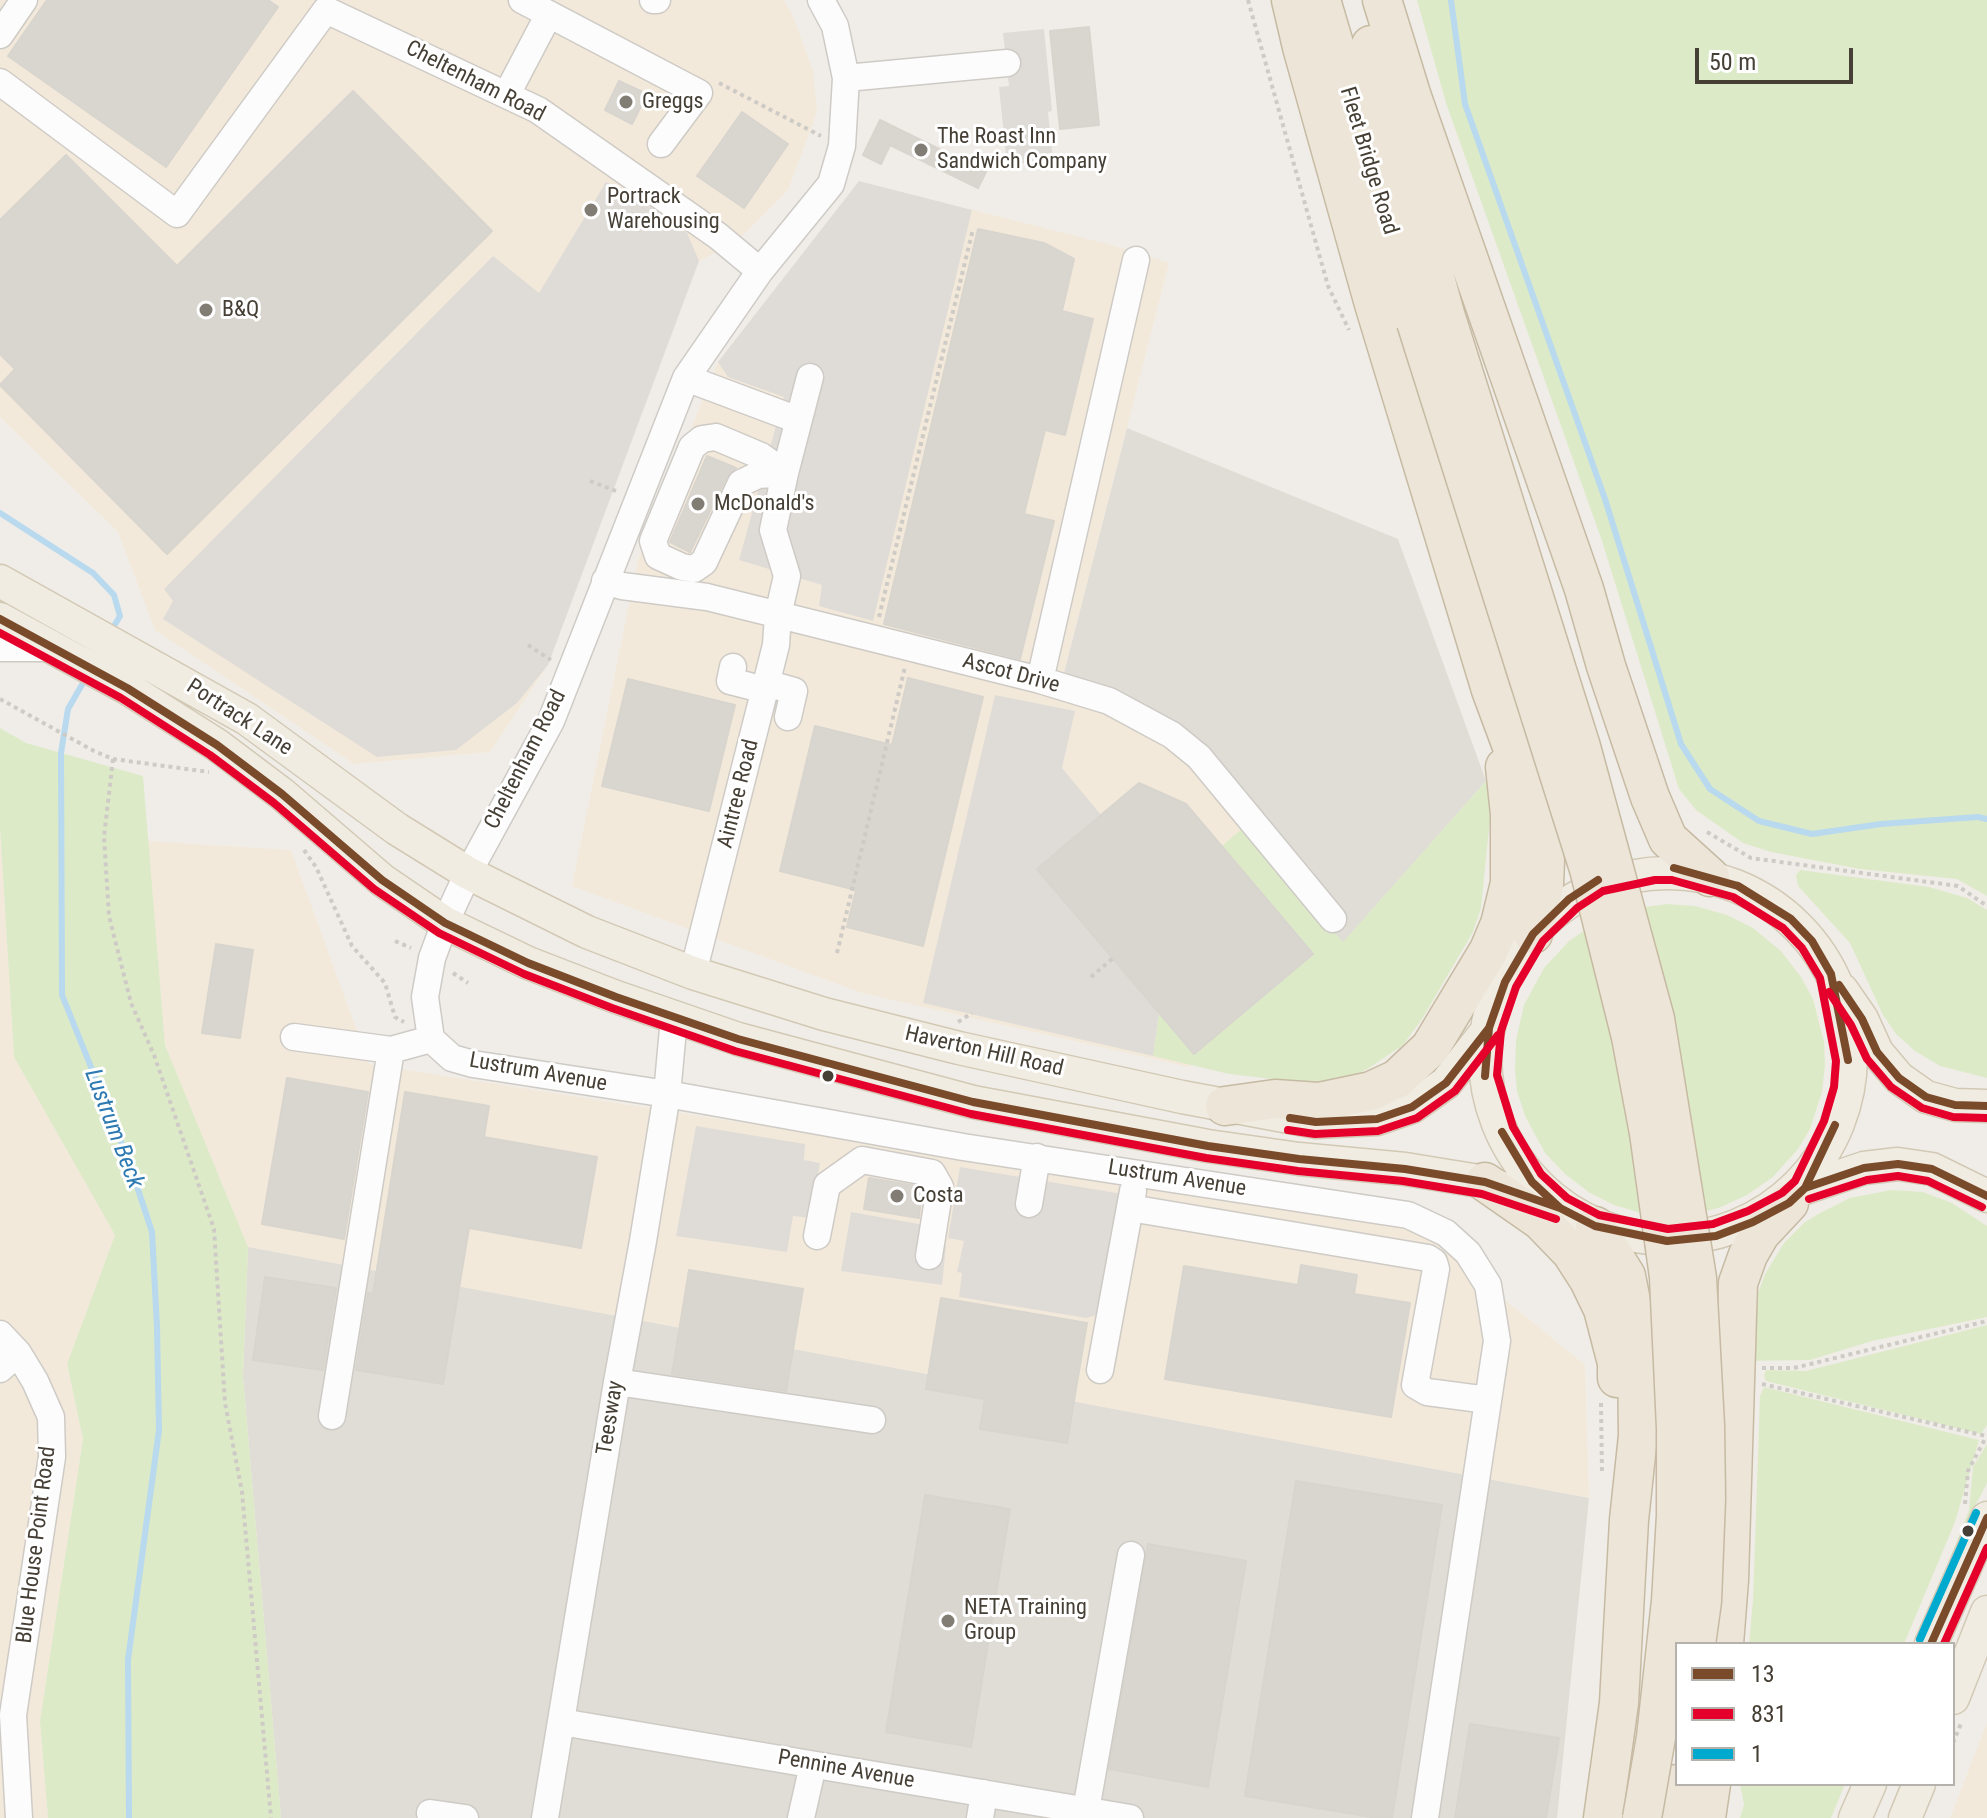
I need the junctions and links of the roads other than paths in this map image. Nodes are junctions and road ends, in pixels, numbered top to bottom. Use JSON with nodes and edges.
{"nodes":[{"id":1,"x":24,"y":0,"type":"edge"},
{"id":2,"x":522,"y":0,"type":"edge"},
{"id":3,"x":821,"y":0,"type":"edge"},
{"id":4,"x":1291,"y":0,"type":"edge"},
{"id":5,"x":1321,"y":0,"type":"edge"},
{"id":6,"x":1359,"y":0,"type":"edge"},
{"id":7,"x":1382,"y":0,"type":"edge"},
{"id":8,"x":549,"y":14,"type":"junction"},
{"id":9,"x":0,"y":35,"type":"edge"},
{"id":10,"x":1007,"y":63,"type":"dead end"},
{"id":11,"x":846,"y":78,"type":"junction"},
{"id":12,"x":0,"y":82,"type":"edge"},
{"id":13,"x":507,"y":94,"type":"junction"},
{"id":14,"x":661,"y":144,"type":"dead end"},
{"id":15,"x":1136,"y":260,"type":"dead end"},
{"id":16,"x":760,"y":271,"type":"junction"},
{"id":17,"x":1430,"y":318,"type":"junction"},
{"id":18,"x":810,"y":377,"type":"dead end"},
{"id":19,"x":686,"y":378,"type":"junction"},
{"id":20,"x":798,"y":420,"type":"junction"},
{"id":21,"x":785,"y":473,"type":"junction"},
{"id":22,"x":0,"y":581,"type":"edge"},
{"id":23,"x":605,"y":581,"type":"junction"},
{"id":24,"x":778,"y":615,"type":"junction"},
{"id":25,"x":0,"y":619,"type":"edge"},
{"id":26,"x":0,"y":648,"type":"edge"},
{"id":27,"x":60,"y":652,"type":"junction"},
{"id":28,"x":733,"y":667,"type":"dead end"},
{"id":29,"x":1040,"y":680,"type":"junction"},
{"id":30,"x":766,"y":687,"type":"junction"},
{"id":31,"x":1491,"y":690,"type":"junction"},
{"id":32,"x":788,"y":717,"type":"dead end"},
{"id":33,"x":468,"y":873,"type":"junction"},
{"id":34,"x":1710,"y":877,"type":"junction"},
{"id":35,"x":1333,"y":919,"type":"dead end"},
{"id":36,"x":445,"y":923,"type":"junction"},
{"id":37,"x":1533,"y":934,"type":"junction"},
{"id":38,"x":693,"y":973,"type":"junction"},
{"id":39,"x":1831,"y":974,"type":"junction"},
{"id":40,"x":674,"y":1018,"type":"junction"},
{"id":41,"x":1489,"y":1028,"type":"junction"},
{"id":42,"x":294,"y":1037,"type":"dead end"},
{"id":43,"x":431,"y":1039,"type":"junction"},
{"id":44,"x":391,"y":1050,"type":"junction"},
{"id":45,"x":667,"y":1094,"type":"junction"},
{"id":46,"x":1225,"y":1106,"type":"junction"},
{"id":47,"x":1987,"y":1106,"type":"edge"},
{"id":48,"x":1037,"y":1157,"type":"junction"},
{"id":49,"x":1137,"y":1172,"type":"junction"},
{"id":50,"x":1485,"y":1182,"type":"junction"},
{"id":51,"x":1797,"y":1196,"type":"junction"},
{"id":52,"x":1987,"y":1196,"type":"edge"},
{"id":53,"x":1029,"y":1204,"type":"dead end"},
{"id":54,"x":1130,"y":1208,"type":"junction"},
{"id":55,"x":1560,"y":1208,"type":"junction"},
{"id":56,"x":1595,"y":1226,"type":"junction"},
{"id":57,"x":817,"y":1236,"type":"dead end"},
{"id":58,"x":929,"y":1256,"type":"dead end"},
{"id":59,"x":0,"y":1334,"type":"edge"},
{"id":60,"x":9,"y":1361,"type":"edge"},
{"id":61,"x":1100,"y":1370,"type":"dead end"},
{"id":62,"x":617,"y":1382,"type":"junction"},
{"id":63,"x":1488,"y":1400,"type":"junction"},
{"id":64,"x":332,"y":1416,"type":"dead end"},
{"id":65,"x":872,"y":1420,"type":"dead end"},
{"id":66,"x":1987,"y":1518,"type":"edge"},
{"id":67,"x":1629,"y":1520,"type":"junction"},
{"id":68,"x":1131,"y":1555,"type":"dead end"},
{"id":69,"x":1987,"y":1612,"type":"edge"},
{"id":70,"x":1696,"y":1642,"type":"edge"},
{"id":71,"x":1724,"y":1642,"type":"edge"},
{"id":72,"x":1932,"y":1642,"type":"edge"},
{"id":73,"x":1955,"y":1693,"type":"edge"},
{"id":74,"x":561,"y":1722,"type":"junction"},
{"id":75,"x":1613,"y":1743,"type":"junction"},
{"id":76,"x":813,"y":1765,"type":"junction"},
{"id":77,"x":1677,"y":1786,"type":"edge"},
{"id":78,"x":1711,"y":1786,"type":"edge"},
{"id":79,"x":1869,"y":1786,"type":"edge"},
{"id":80,"x":1918,"y":1786,"type":"edge"},
{"id":81,"x":982,"y":1806,"type":"edge"},
{"id":82,"x":1086,"y":1810,"type":"junction"},
{"id":83,"x":430,"y":1813,"type":"dead end"},
{"id":84,"x":19,"y":1818,"type":"edge"},
{"id":85,"x":465,"y":1818,"type":"edge"},
{"id":86,"x":545,"y":1818,"type":"edge"},
{"id":87,"x":801,"y":1818,"type":"edge"},
{"id":88,"x":1130,"y":1818,"type":"edge"},
{"id":89,"x":1425,"y":1818,"type":"edge"},
{"id":90,"x":1586,"y":1818,"type":"edge"},
{"id":91,"x":1603,"y":1818,"type":"edge"},
{"id":92,"x":1642,"y":1818,"type":"edge"},
{"id":93,"x":1671,"y":1818,"type":"edge"},
{"id":94,"x":1706,"y":1818,"type":"edge"},
{"id":95,"x":1855,"y":1818,"type":"edge"},
{"id":96,"x":1905,"y":1818,"type":"edge"}],
"edges":[{"from":1,"to":9,"type":"street"},
{"from":2,"to":8,"type":"street"},
{"from":3,"to":11,"type":"street"},
{"from":4,"to":31,"type":"highway"},
{"from":5,"to":17,"type":"highway","name":"Fleet Bridge Road"},
{"from":6,"to":17,"type":"highway","name":"Fleet Bridge Road"},
{"from":7,"to":34,"type":"highway"},
{"from":8,"to":13,"type":"street"},
{"from":8,"to":14,"type":"street"},
{"from":10,"to":11,"type":"street"},
{"from":11,"to":16,"type":"street"},
{"from":12,"to":13,"type":"street","name":"Cheltenham Road"},
{"from":13,"to":16,"type":"street","name":"Cheltenham Road"},
{"from":15,"to":29,"type":"street"},
{"from":16,"to":19,"type":"street","name":"Cheltenham Road"},
{"from":17,"to":70,"type":"highway","bridge":true},
{"from":17,"to":92,"type":"highway","bridge":true},
{"from":18,"to":20,"type":"street","name":"Aintree Road"},
{"from":19,"to":20,"type":"street"},
{"from":19,"to":23,"type":"street","name":"Cheltenham Road"},
{"from":20,"to":21,"type":"street","name":"Aintree Road"},
{"from":21,"to":21,"type":"street"},
{"from":21,"to":24,"type":"street","name":"Aintree Road"},
{"from":22,"to":33,"type":"main road","name":"Portrack Lane"},
{"from":23,"to":24,"type":"street","name":"Ascot Drive"},
{"from":23,"to":33,"type":"street","name":"Cheltenham Road"},
{"from":24,"to":29,"type":"street","name":"Ascot Drive"},
{"from":24,"to":30,"type":"street","name":"Aintree Road"},
{"from":25,"to":27,"type":"main road","name":"Portrack Lane"},
{"from":26,"to":27,"type":"street","name":"Portrack Lane"},
{"from":27,"to":36,"type":"main road","name":"Portrack Lane"},
{"from":28,"to":30,"type":"street"},
{"from":29,"to":35,"type":"street","name":"Ascot Drive"},
{"from":30,"to":32,"type":"street"},
{"from":30,"to":38,"type":"street","name":"Aintree Road"},
{"from":31,"to":37,"type":"highway"},
{"from":31,"to":46,"type":"highway"},
{"from":33,"to":36,"type":"street","name":"Cheltenham Road"},
{"from":33,"to":38,"type":"main road","name":"Haverton Hill Road"},
{"from":34,"to":37,"type":"main road"},
{"from":34,"to":39,"type":"main road"},
{"from":36,"to":40,"type":"main road"},
{"from":36,"to":43,"type":"street"},
{"from":37,"to":41,"type":"main road"},
{"from":38,"to":46,"type":"main road","name":"Haverton Hill Road"},
{"from":39,"to":47,"type":"main road"},
{"from":39,"to":51,"type":"main road"},
{"from":40,"to":45,"type":"street","name":"Teesway"},
{"from":40,"to":50,"type":"main road"},
{"from":41,"to":46,"type":"main road","name":"Haverton Hill Road"},
{"from":41,"to":55,"type":"main road"},
{"from":42,"to":44,"type":"street"},
{"from":43,"to":44,"type":"street"},
{"from":43,"to":45,"type":"street","name":"Lustrum Avenue"},
{"from":44,"to":64,"type":"street"},
{"from":45,"to":48,"type":"street","name":"Lustrum Avenue"},
{"from":45,"to":62,"type":"street","name":"Teesway"},
{"from":48,"to":49,"type":"street","name":"Lustrum Avenue"},
{"from":48,"to":53,"type":"street"},
{"from":49,"to":54,"type":"street"},
{"from":49,"to":63,"type":"street","name":"Lustrum Avenue"},
{"from":50,"to":55,"type":"main road"},
{"from":50,"to":67,"type":"highway"},
{"from":51,"to":52,"type":"main road"},
{"from":51,"to":56,"type":"main road"},
{"from":51,"to":71,"type":"highway"},
{"from":54,"to":61,"type":"street"},
{"from":54,"to":63,"type":"street"},
{"from":55,"to":56,"type":"main road"},
{"from":56,"to":67,"type":"highway"},
{"from":57,"to":58,"type":"street"},
{"from":59,"to":60,"type":"street","name":"Blue House Point Road"},
{"from":60,"to":84,"type":"street","name":"Blue House Point Road"},
{"from":62,"to":65,"type":"street"},
{"from":62,"to":74,"type":"street","name":"Teesway"},
{"from":63,"to":89,"type":"street","name":"Lustrum Avenue"},
{"from":66,"to":72,"type":"main road"},
{"from":67,"to":75,"type":"highway"},
{"from":68,"to":82,"type":"street"},
{"from":69,"to":73,"type":"main road"},
{"from":74,"to":76,"type":"street","name":"Pennine Avenue"},
{"from":74,"to":86,"type":"street","name":"Teesway"},
{"from":75,"to":90,"type":"street"},
{"from":75,"to":91,"type":"highway"},
{"from":76,"to":81,"type":"street","name":"Pennine Avenue"},
{"from":76,"to":87,"type":"street"},
{"from":77,"to":93,"type":"highway"},
{"from":78,"to":94,"type":"highway"},
{"from":79,"to":95,"type":"main road"},
{"from":80,"to":96,"type":"main road"},
{"from":81,"to":82,"type":"street","name":"Pennine Avenue"},
{"from":82,"to":88,"type":"street","name":"Pennine Avenue"},
{"from":83,"to":85,"type":"street"}]}
